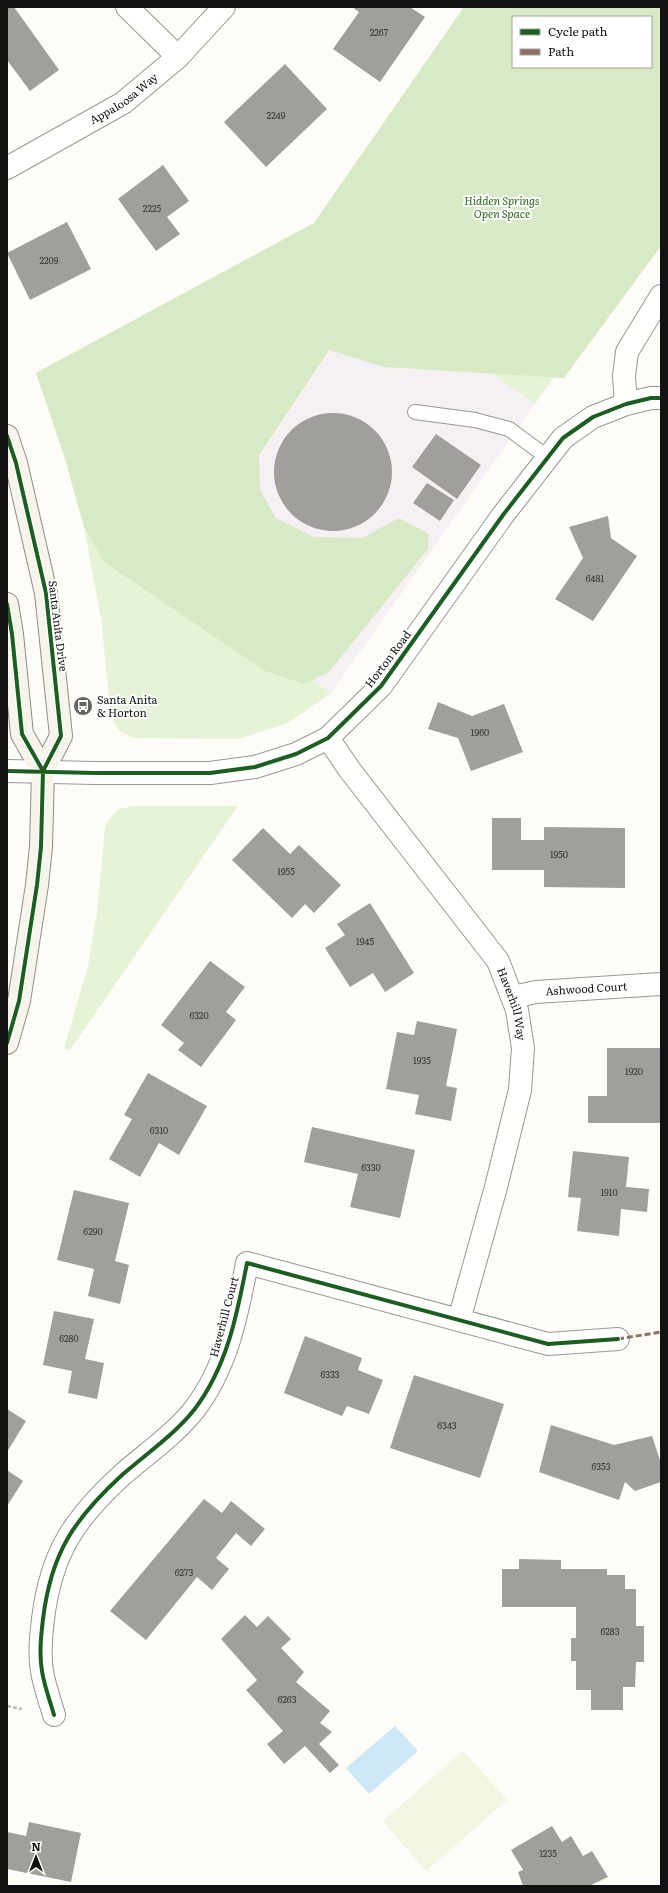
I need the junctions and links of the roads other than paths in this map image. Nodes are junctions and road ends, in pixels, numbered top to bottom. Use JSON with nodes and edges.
{"nodes":[{"id":1,"x":127,"y":7,"type":"edge"},
{"id":2,"x":224,"y":7,"type":"edge"},
{"id":3,"x":178,"y":57,"type":"junction"},
{"id":4,"x":7,"y":168,"type":"edge"},
{"id":5,"x":661,"y":296,"type":"edge"},
{"id":6,"x":661,"y":398,"type":"edge"},
{"id":7,"x":626,"y":404,"type":"junction"},
{"id":8,"x":415,"y":412,"type":"dead end"},
{"id":9,"x":7,"y":436,"type":"edge"},
{"id":10,"x":547,"y":457,"type":"junction"},
{"id":11,"x":7,"y":604,"type":"edge"},
{"id":12,"x":328,"y":738,"type":"junction"},
{"id":13,"x":7,"y":770,"type":"edge"},
{"id":14,"x":43,"y":771,"type":"junction"},
{"id":15,"x":661,"y":984,"type":"edge"},
{"id":16,"x":513,"y":997,"type":"junction"},
{"id":17,"x":7,"y":1043,"type":"edge"},
{"id":18,"x":458,"y":1320,"type":"junction"},
{"id":19,"x":618,"y":1339,"type":"dead end"},
{"id":20,"x":54,"y":1715,"type":"dead end"}],
"edges":[{"from":1,"to":3,"type":"street"},
{"from":2,"to":3,"type":"street","name":"Appaloosa Way"},
{"from":3,"to":4,"type":"street","name":"Appaloosa Way"},
{"from":5,"to":7,"type":"street"},
{"from":6,"to":7,"type":"street","name":"Horton Road"},
{"from":7,"to":10,"type":"street","name":"Horton Road"},
{"from":8,"to":10,"type":"lane"},
{"from":9,"to":14,"type":"main road","name":"Santa Anita Drive"},
{"from":10,"to":12,"type":"street","name":"Horton Road"},
{"from":11,"to":14,"type":"main road"},
{"from":12,"to":14,"type":"street","name":"Horton Road"},
{"from":12,"to":16,"type":"street","name":"Haverhill Way"},
{"from":13,"to":14,"type":"street","name":"Horton Road"},
{"from":14,"to":17,"type":"main road","name":"Santa Anita Drive"},
{"from":15,"to":16,"type":"street","name":"Ashwood Court"},
{"from":16,"to":18,"type":"street","name":"Haverhill Way"},
{"from":18,"to":19,"type":"street","name":"Haverhill Court"},
{"from":18,"to":20,"type":"street","name":"Haverhill Court"}]}
